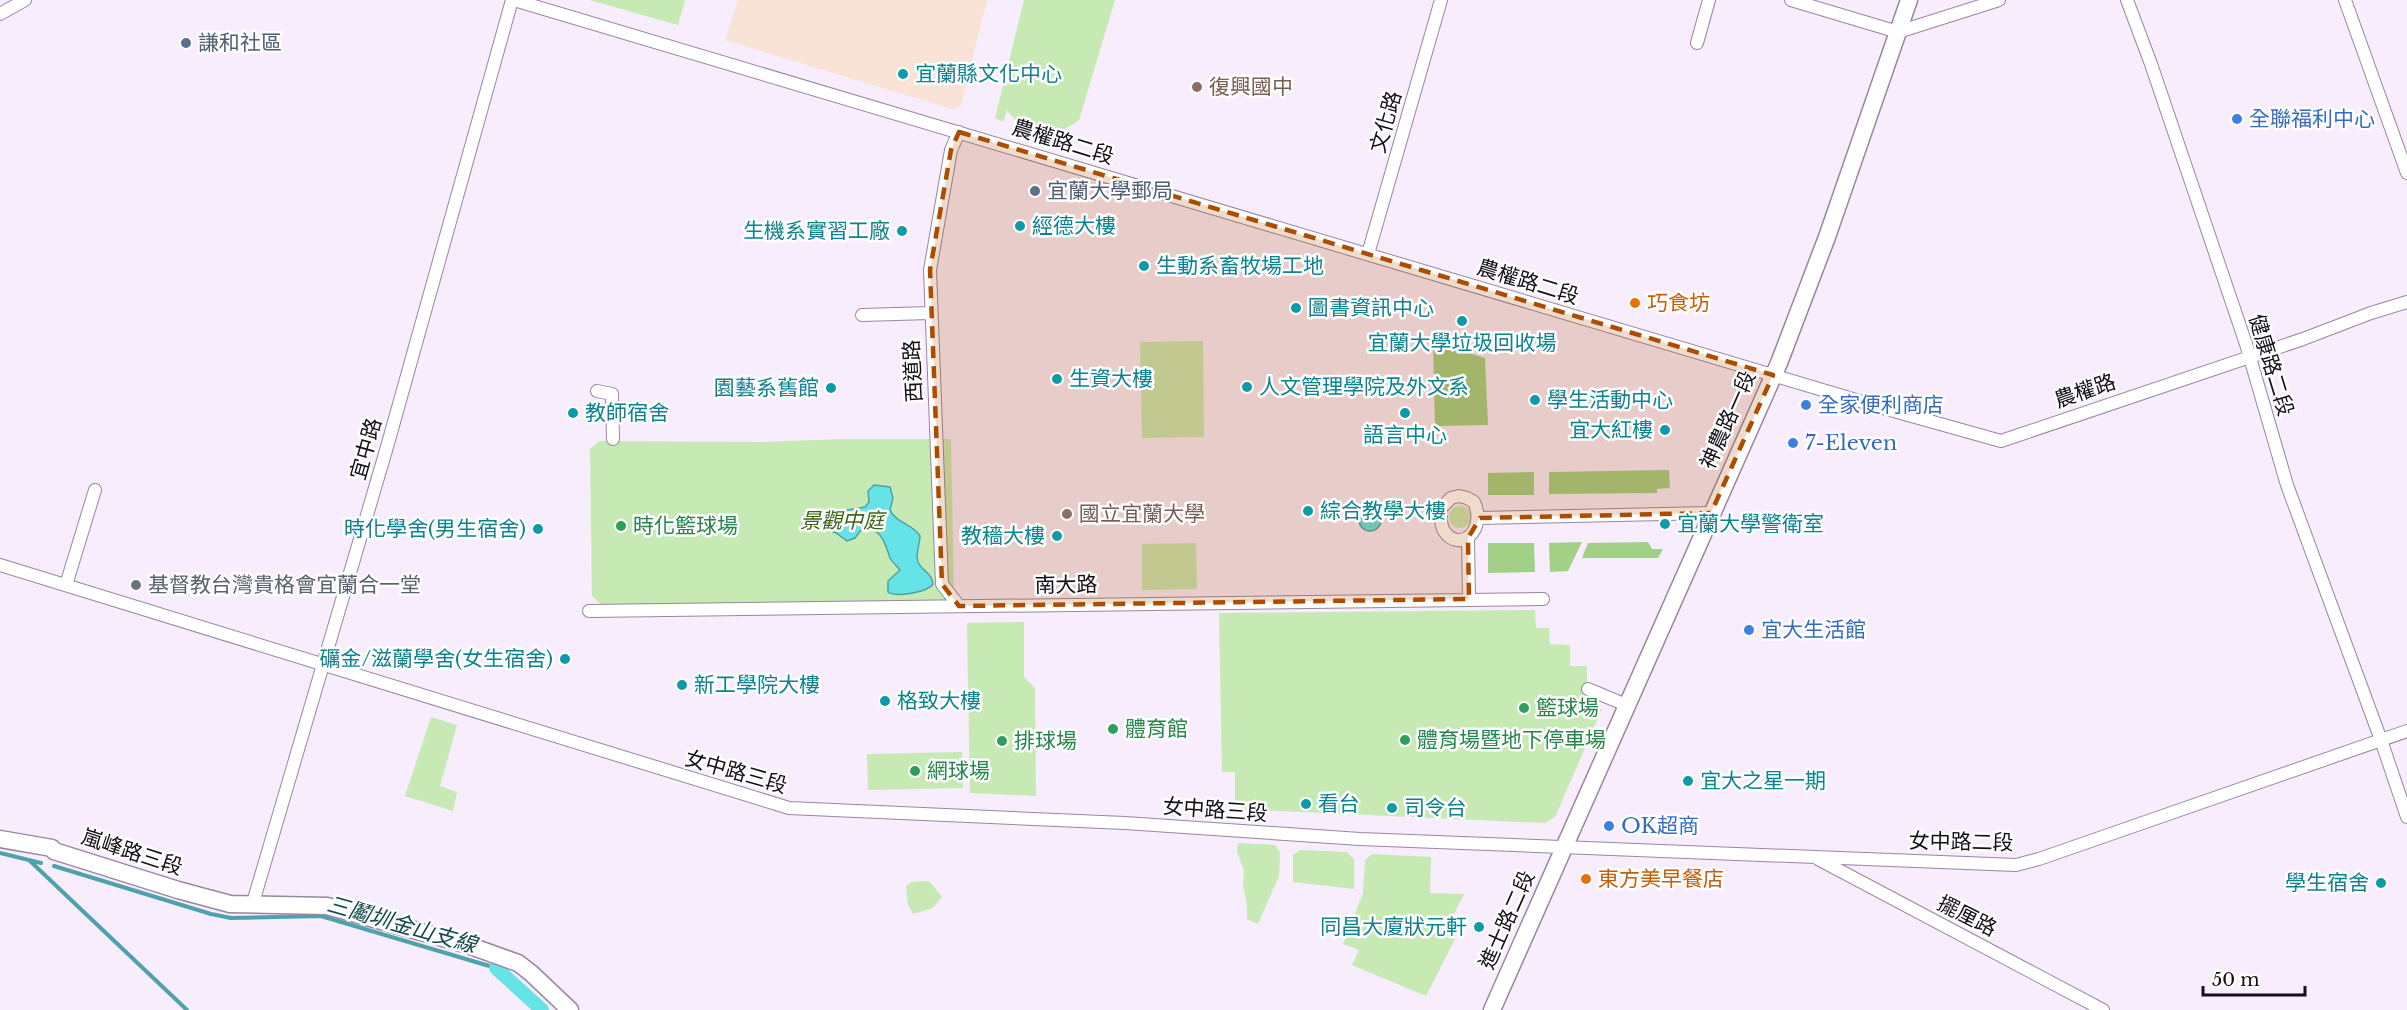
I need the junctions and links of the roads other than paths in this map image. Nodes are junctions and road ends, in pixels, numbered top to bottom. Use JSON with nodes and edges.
{"nodes":[{"id":1,"x":25,"y":0,"type":"edge"},
{"id":2,"x":513,"y":0,"type":"edge"},
{"id":3,"x":1441,"y":0,"type":"edge"},
{"id":4,"x":1709,"y":0,"type":"edge"},
{"id":5,"x":1791,"y":0,"type":"edge"},
{"id":6,"x":1909,"y":0,"type":"edge"},
{"id":7,"x":1999,"y":0,"type":"edge"},
{"id":8,"x":2127,"y":0,"type":"edge"},
{"id":9,"x":2345,"y":0,"type":"edge"},
{"id":10,"x":0,"y":14,"type":"edge"},
{"id":11,"x":1898,"y":32,"type":"junction"},
{"id":12,"x":1697,"y":43,"type":"dead end"},
{"id":13,"x":959,"y":132,"type":"junction"},
{"id":14,"x":2407,"y":173,"type":"edge"},
{"id":15,"x":1368,"y":254,"type":"junction"},
{"id":16,"x":2407,"y":302,"type":"edge"},
{"id":17,"x":930,"y":313,"type":"junction"},
{"id":18,"x":862,"y":315,"type":"dead end"},
{"id":19,"x":2250,"y":356,"type":"junction"},
{"id":20,"x":1773,"y":375,"type":"junction"},
{"id":21,"x":597,"y":391,"type":"dead end"},
{"id":22,"x":613,"y":439,"type":"dead end"},
{"id":23,"x":95,"y":490,"type":"dead end"},
{"id":24,"x":1711,"y":513,"type":"junction"},
{"id":25,"x":1478,"y":518,"type":"junction"},
{"id":26,"x":1468,"y":538,"type":"junction"},
{"id":27,"x":0,"y":565,"type":"edge"},
{"id":28,"x":66,"y":585,"type":"junction"},
{"id":29,"x":1469,"y":599,"type":"junction"},
{"id":30,"x":1543,"y":599,"type":"dead end"},
{"id":31,"x":958,"y":606,"type":"junction"},
{"id":32,"x":589,"y":611,"type":"dead end"},
{"id":33,"x":324,"y":666,"type":"junction"},
{"id":34,"x":1588,"y":689,"type":"dead end"},
{"id":35,"x":1626,"y":705,"type":"junction"},
{"id":36,"x":2407,"y":731,"type":"edge"},
{"id":37,"x":2381,"y":740,"type":"junction"},
{"id":38,"x":2407,"y":817,"type":"edge"},
{"id":39,"x":0,"y":839,"type":"edge"},
{"id":40,"x":1564,"y":848,"type":"junction"},
{"id":41,"x":1814,"y":857,"type":"junction"},
{"id":42,"x":252,"y":906,"type":"junction"},
{"id":43,"x":570,"y":1010,"type":"edge"},
{"id":44,"x":1492,"y":1010,"type":"edge"},
{"id":45,"x":2103,"y":1010,"type":"edge"}],
"edges":[{"from":1,"to":10,"type":"street"},
{"from":2,"to":13,"type":"street","name":"農權路二段"},
{"from":2,"to":33,"type":"street","name":"宜中路"},
{"from":3,"to":15,"type":"street","name":"文化路"},
{"from":4,"to":12,"type":"street"},
{"from":5,"to":11,"type":"street"},
{"from":6,"to":11,"type":"street","name":"神農路一段"},
{"from":7,"to":11,"type":"street"},
{"from":8,"to":19,"type":"street","name":"健康路二段"},
{"from":9,"to":14,"type":"street"},
{"from":11,"to":20,"type":"street","name":"神農路一段"},
{"from":13,"to":15,"type":"street","name":"農權路二段"},
{"from":13,"to":17,"type":"street","name":"西道路"},
{"from":15,"to":20,"type":"street","name":"農權路二段"},
{"from":16,"to":19,"type":"street","name":"農權路"},
{"from":17,"to":18,"type":"street"},
{"from":17,"to":31,"type":"street","name":"西道路"},
{"from":19,"to":20,"type":"street","name":"農權路"},
{"from":19,"to":37,"type":"street","name":"健康路二段"},
{"from":20,"to":24,"type":"street","name":"神農路一段"},
{"from":21,"to":22,"type":"street"},
{"from":23,"to":28,"type":"street"},
{"from":24,"to":25,"type":"street"},
{"from":24,"to":35,"type":"street","name":"神農路一段"},
{"from":25,"to":26,"type":"street"},
{"from":25,"to":26,"type":"street"},
{"from":26,"to":29,"type":"street"},
{"from":27,"to":28,"type":"street","name":"女中路三段"},
{"from":28,"to":33,"type":"street","name":"女中路三段"},
{"from":29,"to":30,"type":"street","name":"南大路"},
{"from":29,"to":31,"type":"street","name":"南大路"},
{"from":31,"to":32,"type":"street","name":"南大路"},
{"from":33,"to":40,"type":"street","name":"女中路三段"},
{"from":33,"to":42,"type":"street","name":"宜中路"},
{"from":34,"to":35,"type":"street"},
{"from":35,"to":40,"type":"street","name":"神農路一段"},
{"from":36,"to":37,"type":"street","name":"女中路二段"},
{"from":37,"to":38,"type":"street","name":"健康路二段"},
{"from":37,"to":41,"type":"street","name":"女中路二段"},
{"from":39,"to":42,"type":"street","name":"嵐峰路三段"},
{"from":40,"to":41,"type":"street","name":"女中路二段"},
{"from":40,"to":44,"type":"street","name":"進士路二段"},
{"from":41,"to":45,"type":"street","name":"擺厘路"},
{"from":42,"to":43,"type":"street","name":"嵐峰路三段"}]}
